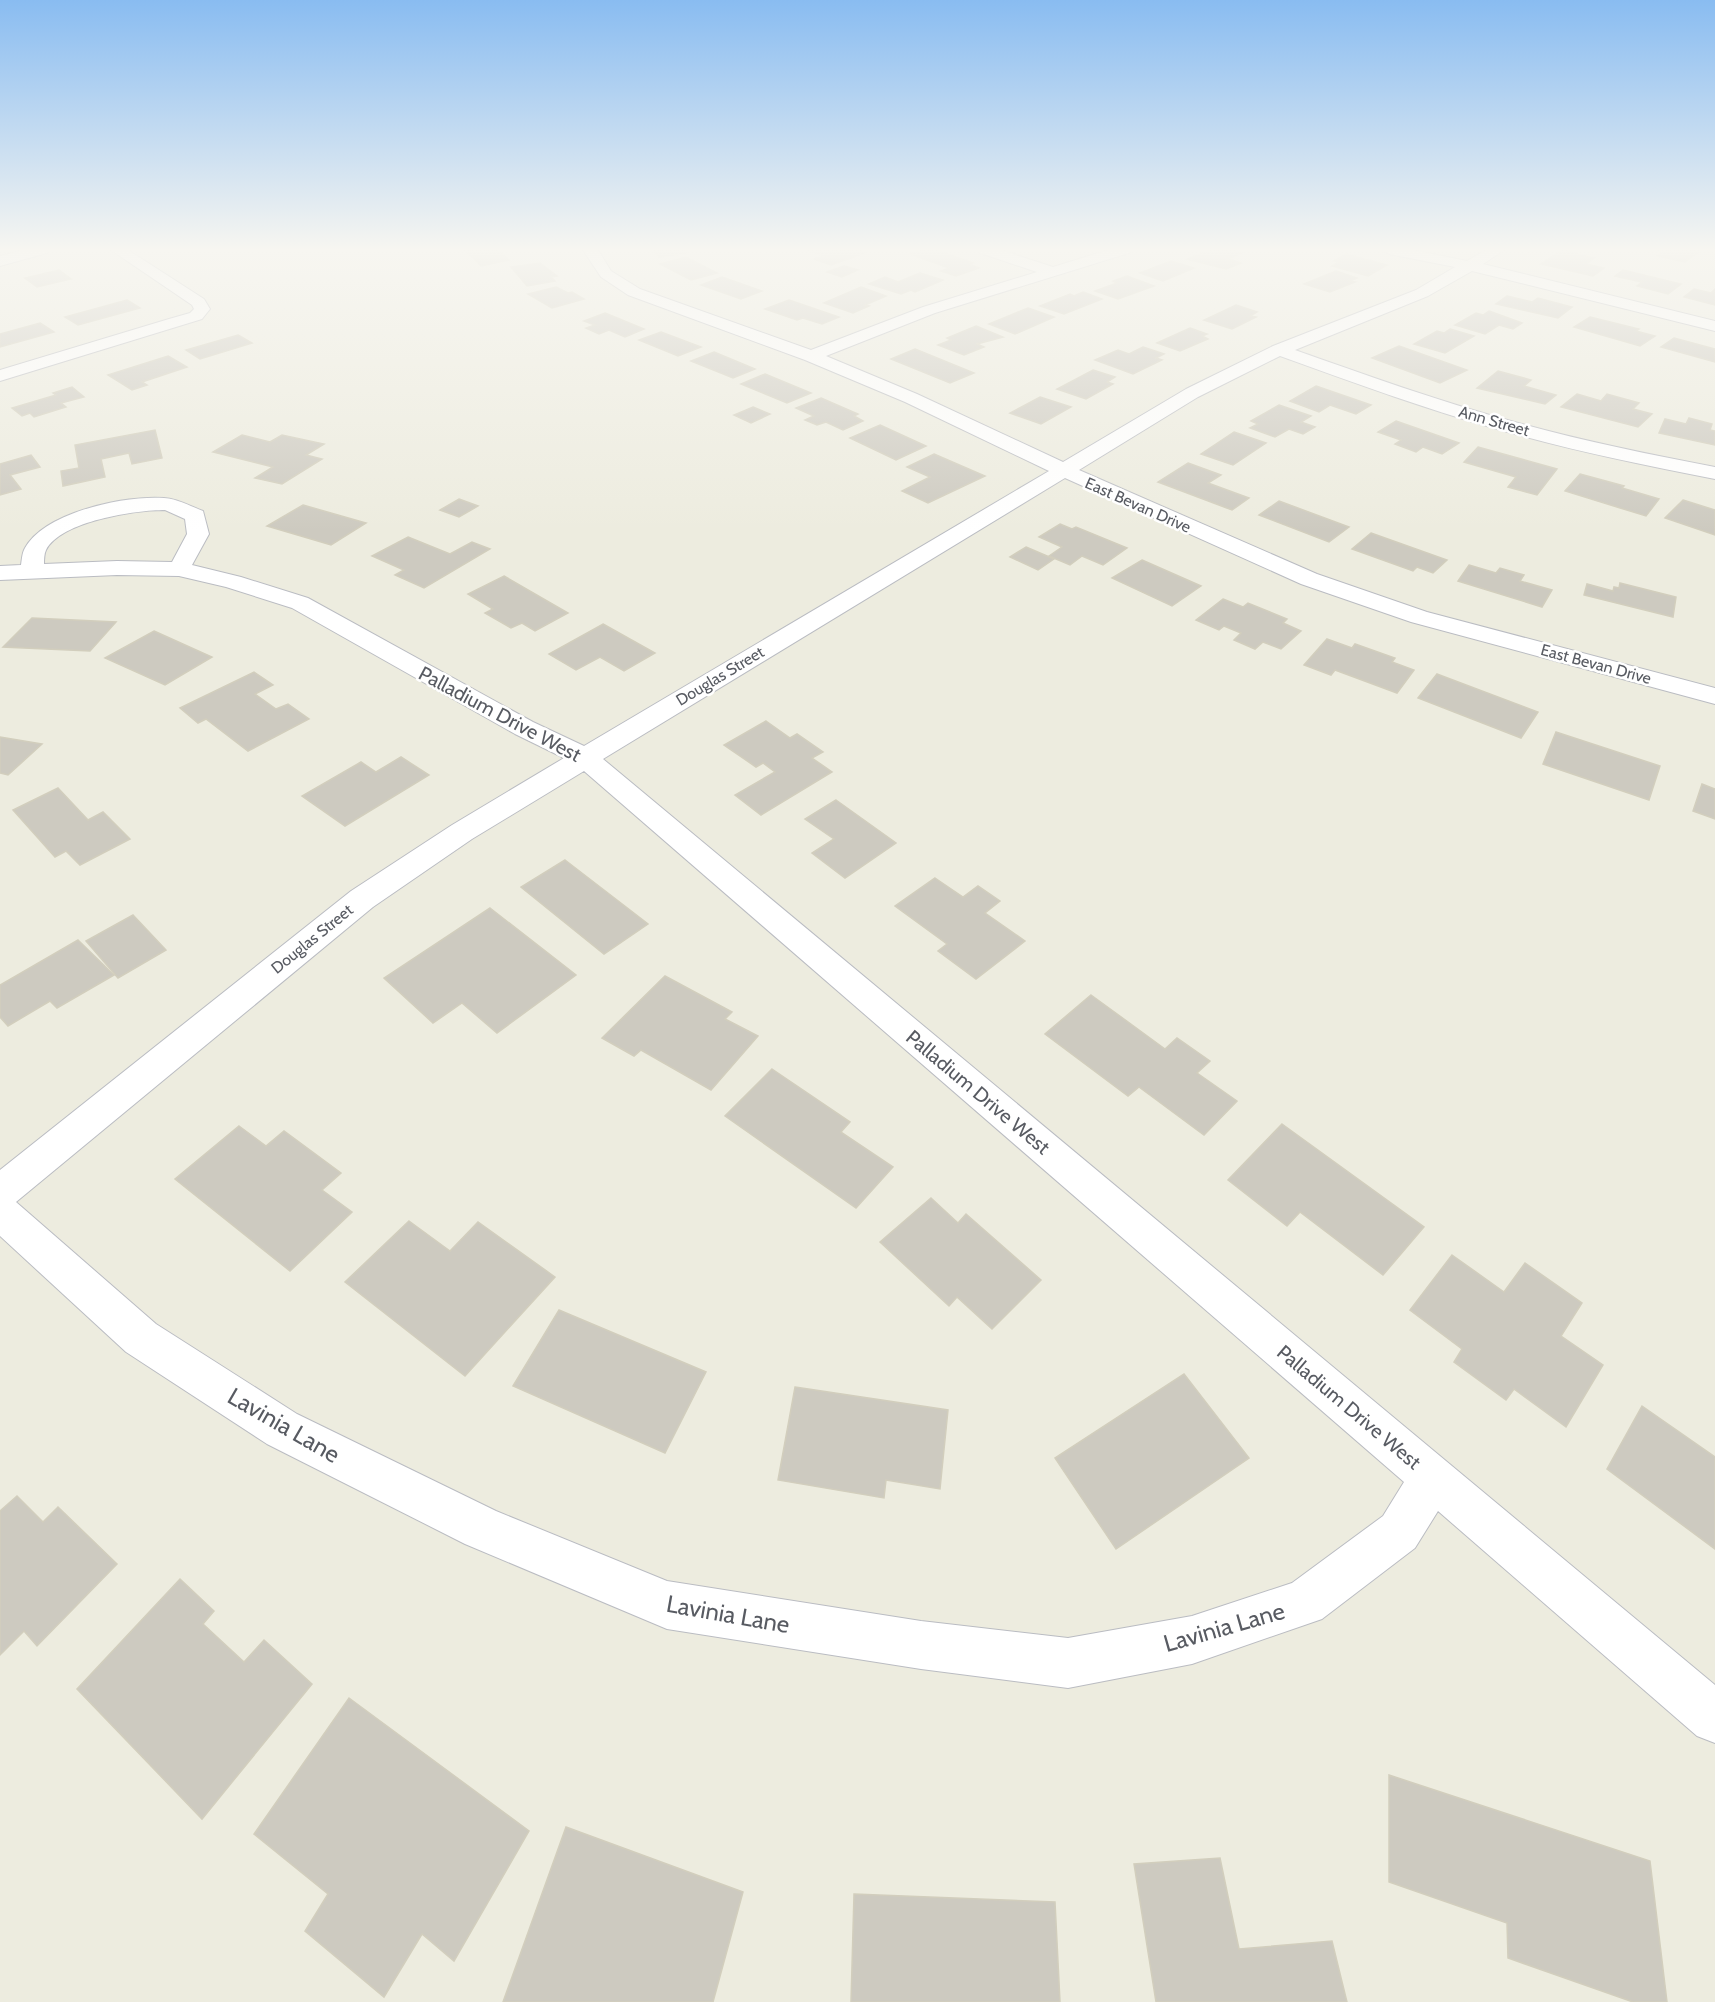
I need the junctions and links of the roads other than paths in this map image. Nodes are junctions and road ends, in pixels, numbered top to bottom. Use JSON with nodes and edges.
{"nodes":[{"id":1,"x":105,"y":343,"type":"edge"},
{"id":2,"x":776,"y":343,"type":"edge"},
{"id":3,"x":843,"y":343,"type":"edge"},
{"id":4,"x":1295,"y":343,"type":"edge"},
{"id":5,"x":1279,"y":350,"type":"junction"},
{"id":6,"x":811,"y":356,"type":"junction"},
{"id":7,"x":0,"y":376,"type":"edge"},
{"id":8,"x":1063,"y":471,"type":"junction"},
{"id":9,"x":1715,"y":473,"type":"edge"},
{"id":10,"x":179,"y":569,"type":"junction"},
{"id":11,"x":31,"y":571,"type":"junction"},
{"id":12,"x":0,"y":573,"type":"edge"},
{"id":13,"x":1715,"y":696,"type":"edge"},
{"id":14,"x":584,"y":757,"type":"junction"},
{"id":15,"x":0,"y":1192,"type":"edge"},
{"id":16,"x":0,"y":1212,"type":"edge"},
{"id":17,"x":1432,"y":1478,"type":"junction"},
{"id":18,"x":1715,"y":1718,"type":"edge"}],
"edges":[{"from":1,"to":7,"type":"street"},
{"from":2,"to":6,"type":"street","name":"East Bevan Drive"},
{"from":3,"to":6,"type":"street"},
{"from":4,"to":5,"type":"street","name":"Douglas Street"},
{"from":5,"to":8,"type":"street","name":"Douglas Street"},
{"from":5,"to":9,"type":"street","name":"Ann Street"},
{"from":6,"to":8,"type":"street","name":"East Bevan Drive"},
{"from":8,"to":13,"type":"street","name":"East Bevan Drive"},
{"from":8,"to":14,"type":"street","name":"Douglas Street"},
{"from":10,"to":11,"type":"street","name":"Palladium Drive West"},
{"from":10,"to":11,"type":"street"},
{"from":10,"to":14,"type":"street","name":"Palladium Drive West"},
{"from":11,"to":12,"type":"street","name":"Palladium Drive West"},
{"from":14,"to":15,"type":"street","name":"Douglas Street"},
{"from":14,"to":17,"type":"street","name":"Palladium Drive West"},
{"from":16,"to":17,"type":"street","name":"Lavinia Lane"},
{"from":17,"to":18,"type":"street","name":"Palladium Drive West"}]}
